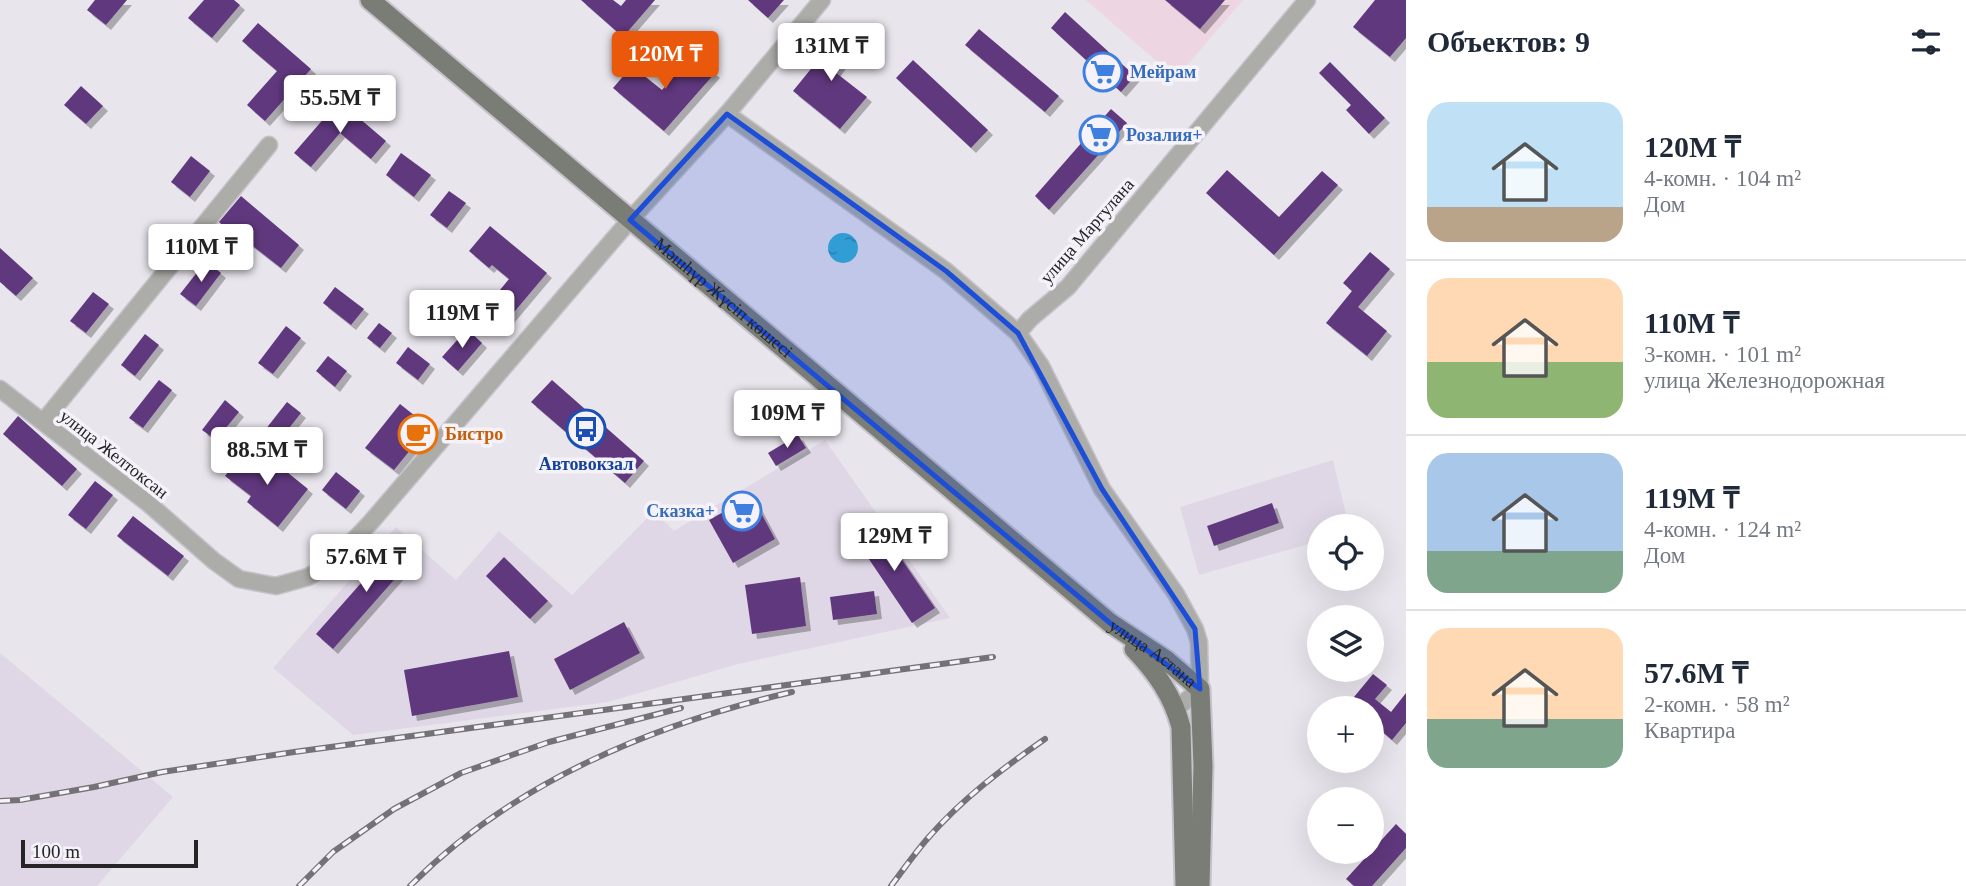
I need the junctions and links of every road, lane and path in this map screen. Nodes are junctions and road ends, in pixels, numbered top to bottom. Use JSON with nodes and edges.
{"nodes":[{"id":1,"x":370,"y":0,"type":"edge"},
{"id":2,"x":822,"y":0,"type":"edge"},
{"id":3,"x":1307,"y":0,"type":"edge"},
{"id":4,"x":727,"y":114,"type":"junction"},
{"id":5,"x":269,"y":145,"type":"dead end"},
{"id":6,"x":630,"y":220,"type":"junction"},
{"id":7,"x":1018,"y":333,"type":"junction"},
{"id":8,"x":0,"y":389,"type":"edge"},
{"id":9,"x":43,"y":422,"type":"junction"},
{"id":10,"x":1110,"y":623,"type":"junction"},
{"id":11,"x":1200,"y":689,"type":"junction"},
{"id":12,"x":1176,"y":709,"type":"junction"},
{"id":13,"x":1185,"y":886,"type":"edge"},
{"id":14,"x":1200,"y":886,"type":"edge"}],
"edges":[{"from":1,"to":6,"type":"main road","name":"Мәшһүр Жүсіп көшесі"},
{"from":2,"to":4,"type":"street"},
{"from":3,"to":7,"type":"street","name":"улица Маргулана"},
{"from":4,"to":6,"type":"street"},
{"from":4,"to":7,"type":"street"},
{"from":5,"to":9,"type":"street"},
{"from":6,"to":9,"type":"street","name":"улица Желтоксан"},
{"from":6,"to":10,"type":"main road","name":"Мәшһүр Жүсіп көшесі"},
{"from":7,"to":11,"type":"street"},
{"from":8,"to":9,"type":"street","name":"улица Желтоксан"},
{"from":10,"to":11,"type":"main road","name":"улица Астана"},
{"from":10,"to":12,"type":"main road","name":"улица Астана"},
{"from":11,"to":12,"type":"street"},
{"from":11,"to":14,"type":"main road","name":"улица Астана"},
{"from":12,"to":13,"type":"main road","name":"улица Астана"}]}
